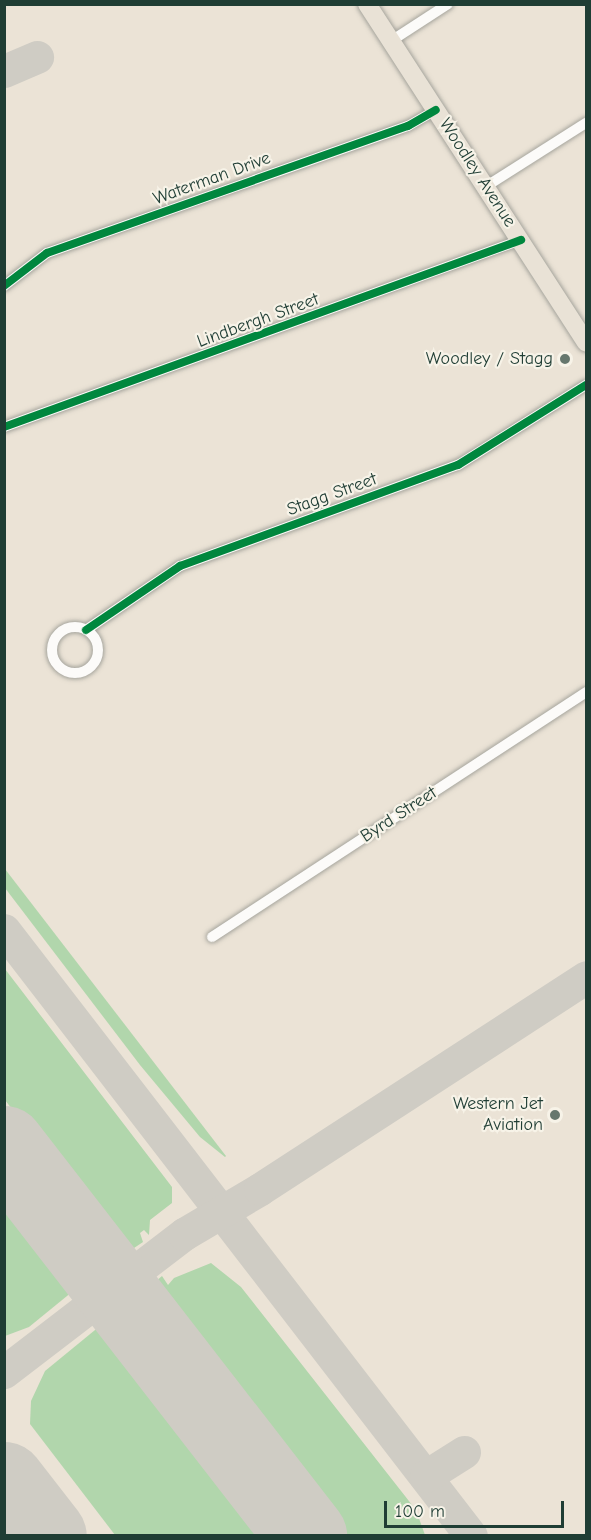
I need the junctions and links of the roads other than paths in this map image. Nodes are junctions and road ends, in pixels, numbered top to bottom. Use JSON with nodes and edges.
{"nodes":[{"id":1,"x":367,"y":4,"type":"edge"},
{"id":2,"x":448,"y":4,"type":"edge"},
{"id":3,"x":391,"y":41,"type":"junction"},
{"id":4,"x":436,"y":110,"type":"junction"},
{"id":5,"x":586,"y":123,"type":"edge"},
{"id":6,"x":485,"y":187,"type":"junction"},
{"id":7,"x":520,"y":240,"type":"junction"},
{"id":8,"x":4,"y":286,"type":"edge"},
{"id":9,"x":586,"y":342,"type":"edge"},
{"id":10,"x":586,"y":385,"type":"edge"},
{"id":11,"x":4,"y":427,"type":"edge"},
{"id":12,"x":86,"y":630,"type":"junction"},
{"id":13,"x":586,"y":692,"type":"edge"},
{"id":14,"x":212,"y":937,"type":"dead end"}],
"edges":[{"from":1,"to":3,"type":"main road","name":"Woodley Avenue"},
{"from":2,"to":3,"type":"street"},
{"from":3,"to":4,"type":"main road","name":"Woodley Avenue"},
{"from":4,"to":6,"type":"main road","name":"Woodley Avenue"},
{"from":4,"to":8,"type":"street","name":"Waterman Drive"},
{"from":5,"to":6,"type":"street"},
{"from":6,"to":7,"type":"main road","name":"Woodley Avenue"},
{"from":7,"to":9,"type":"main road","name":"Woodley Avenue"},
{"from":7,"to":11,"type":"street","name":"Lindbergh Street"},
{"from":10,"to":12,"type":"street","name":"Stagg Street"},
{"from":12,"to":12,"type":"street","name":"Stagg Street"},
{"from":13,"to":14,"type":"street","name":"Byrd Street"}]}
